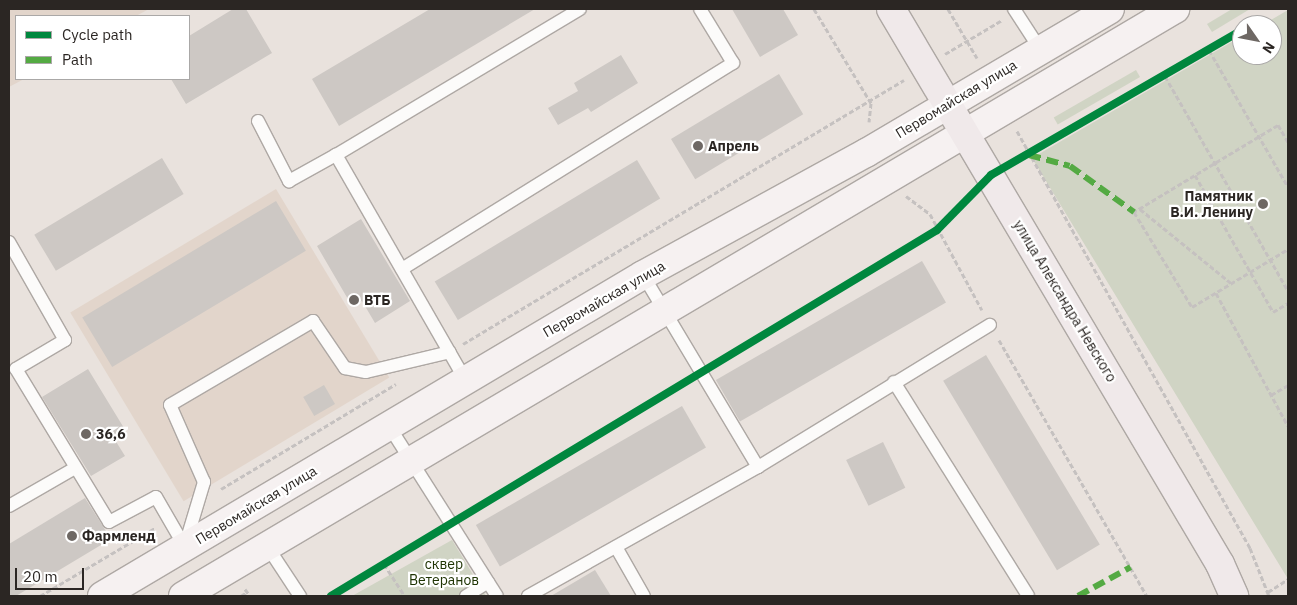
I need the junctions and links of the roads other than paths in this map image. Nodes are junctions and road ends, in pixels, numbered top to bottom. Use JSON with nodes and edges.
{"nodes":[{"id":1,"x":580,"y":9,"type":"edge"},
{"id":2,"x":700,"y":9,"type":"edge"},
{"id":3,"x":891,"y":9,"type":"edge"},
{"id":4,"x":1110,"y":9,"type":"edge"},
{"id":5,"x":1175,"y":9,"type":"edge"},
{"id":6,"x":1015,"y":10,"type":"edge"},
{"id":7,"x":1040,"y":49,"type":"junction"},
{"id":8,"x":946,"y":103,"type":"junction"},
{"id":9,"x":258,"y":121,"type":"dead end"},
{"id":10,"x":965,"y":133,"type":"junction"},
{"id":11,"x":336,"y":155,"type":"junction"},
{"id":12,"x":9,"y":242,"type":"edge"},
{"id":13,"x":402,"y":269,"type":"junction"},
{"id":14,"x":643,"y":275,"type":"junction"},
{"id":15,"x":664,"y":311,"type":"junction"},
{"id":16,"x":990,"y":325,"type":"road end"},
{"id":17,"x":450,"y":352,"type":"junction"},
{"id":18,"x":12,"y":371,"type":"edge"},
{"id":19,"x":466,"y":381,"type":"junction"},
{"id":20,"x":894,"y":382,"type":"junction"},
{"id":21,"x":389,"y":426,"type":"junction"},
{"id":22,"x":411,"y":461,"type":"junction"},
{"id":23,"x":758,"y":467,"type":"junction"},
{"id":24,"x":75,"y":468,"type":"junction"},
{"id":25,"x":9,"y":506,"type":"edge"},
{"id":26,"x":267,"y":546,"type":"junction"},
{"id":27,"x":185,"y":547,"type":"junction"},
{"id":28,"x":616,"y":547,"type":"junction"},
{"id":29,"x":488,"y":582,"type":"junction"},
{"id":30,"x":102,"y":596,"type":"edge"},
{"id":31,"x":183,"y":596,"type":"edge"},
{"id":32,"x":300,"y":596,"type":"edge"},
{"id":33,"x":466,"y":596,"type":"edge"},
{"id":34,"x":497,"y":596,"type":"edge"},
{"id":35,"x":528,"y":596,"type":"edge"},
{"id":36,"x":644,"y":596,"type":"edge"},
{"id":37,"x":1028,"y":596,"type":"edge"},
{"id":38,"x":1234,"y":596,"type":"edge"}],
"edges":[{"from":1,"to":11,"type":"lane"},
{"from":2,"to":13,"type":"lane"},
{"from":3,"to":8,"type":"main road","name":"улица Александра Невского"},
{"from":4,"to":7,"type":"main road","name":"Первомайская улица"},
{"from":5,"to":10,"type":"main road"},
{"from":6,"to":7,"type":"lane"},
{"from":7,"to":8,"type":"main road","name":"Первомайская улица"},
{"from":8,"to":10,"type":"main road","name":"улица Александра Невского"},
{"from":8,"to":14,"type":"main road","name":"Первомайская улица"},
{"from":9,"to":11,"type":"lane"},
{"from":10,"to":15,"type":"main road"},
{"from":10,"to":38,"type":"main road","name":"улица Александра Невского"},
{"from":11,"to":13,"type":"lane"},
{"from":12,"to":18,"type":"lane"},
{"from":13,"to":17,"type":"lane"},
{"from":14,"to":15,"type":"lane"},
{"from":14,"to":19,"type":"main road","name":"Первомайская улица"},
{"from":15,"to":22,"type":"main road"},
{"from":15,"to":23,"type":"lane"},
{"from":16,"to":20,"type":"lane"},
{"from":17,"to":19,"type":"lane"},
{"from":17,"to":27,"type":"lane"},
{"from":18,"to":24,"type":"lane"},
{"from":19,"to":21,"type":"main road","name":"Первомайская улица"},
{"from":20,"to":23,"type":"lane"},
{"from":20,"to":37,"type":"lane"},
{"from":21,"to":22,"type":"lane"},
{"from":21,"to":27,"type":"main road","name":"Первомайская улица"},
{"from":22,"to":26,"type":"main road"},
{"from":22,"to":29,"type":"lane"},
{"from":23,"to":28,"type":"lane"},
{"from":24,"to":25,"type":"lane"},
{"from":24,"to":27,"type":"lane"},
{"from":26,"to":31,"type":"main road"},
{"from":26,"to":32,"type":"lane"},
{"from":27,"to":30,"type":"main road","name":"Первомайская улица"},
{"from":28,"to":35,"type":"lane"},
{"from":28,"to":36,"type":"lane"},
{"from":29,"to":33,"type":"lane"},
{"from":29,"to":34,"type":"lane"}]}
